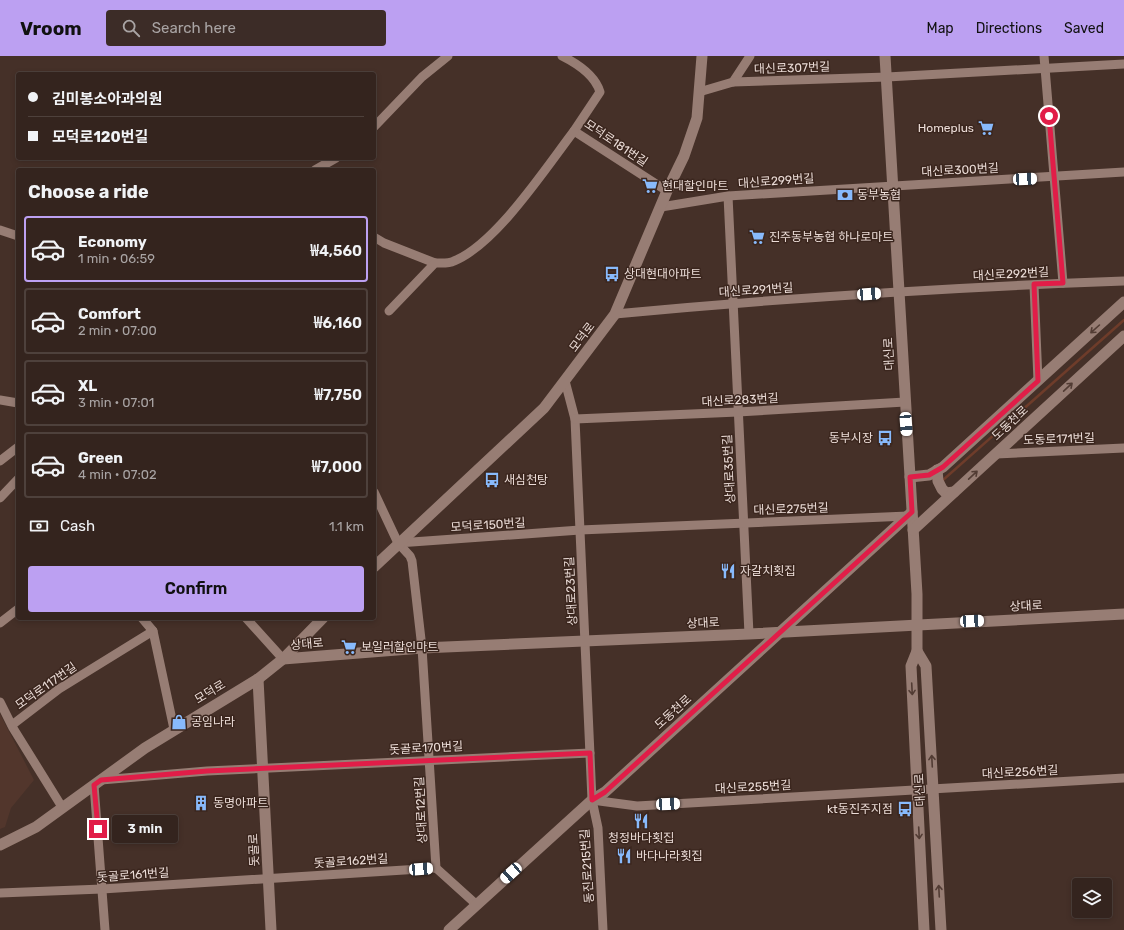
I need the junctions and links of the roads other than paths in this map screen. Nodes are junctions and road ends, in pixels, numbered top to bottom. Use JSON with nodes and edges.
{"nodes":[{"id":1,"x":448,"y":56,"type":"edge"},
{"id":2,"x":562,"y":56,"type":"edge"},
{"id":3,"x":702,"y":56,"type":"edge"},
{"id":4,"x":750,"y":56,"type":"edge"},
{"id":5,"x":885,"y":56,"type":"edge"},
{"id":6,"x":1044,"y":56,"type":"edge"},
{"id":7,"x":1124,"y":64,"type":"edge"},
{"id":8,"x":1045,"y":69,"type":"junction"},
{"id":9,"x":887,"y":77,"type":"junction"},
{"id":10,"x":733,"y":82,"type":"junction"},
{"id":11,"x":699,"y":92,"type":"junction"},
{"id":12,"x":376,"y":125,"type":"edge"},
{"id":13,"x":574,"y":131,"type":"junction"},
{"id":14,"x":332,"y":160,"type":"edge"},
{"id":15,"x":318,"y":168,"type":"edge"},
{"id":16,"x":1124,"y":172,"type":"edge"},
{"id":17,"x":1054,"y":177,"type":"junction"},
{"id":18,"x":893,"y":186,"type":"junction"},
{"id":19,"x":667,"y":190,"type":"junction"},
{"id":20,"x":728,"y":196,"type":"junction"},
{"id":21,"x":661,"y":207,"type":"junction"},
{"id":22,"x":0,"y":230,"type":"edge"},
{"id":23,"x":16,"y":235,"type":"edge"},
{"id":24,"x":376,"y":238,"type":"edge"},
{"id":25,"x":435,"y":263,"type":"junction"},
{"id":26,"x":1124,"y":281,"type":"edge"},
{"id":27,"x":1063,"y":283,"type":"junction"},
{"id":28,"x":1034,"y":284,"type":"junction"},
{"id":29,"x":900,"y":292,"type":"junction"},
{"id":30,"x":1124,"y":302,"type":"edge"},
{"id":31,"x":733,"y":303,"type":"junction"},
{"id":32,"x":389,"y":311,"type":"dead end"},
{"id":33,"x":615,"y":314,"type":"junction"},
{"id":34,"x":1124,"y":336,"type":"edge"},
{"id":35,"x":565,"y":381,"type":"junction"},
{"id":36,"x":1038,"y":381,"type":"junction"},
{"id":37,"x":0,"y":400,"type":"edge"},
{"id":38,"x":905,"y":402,"type":"junction"},
{"id":39,"x":16,"y":403,"type":"edge"},
{"id":40,"x":738,"y":412,"type":"junction"},
{"id":41,"x":575,"y":419,"type":"junction"},
{"id":42,"x":1124,"y":448,"type":"edge"},
{"id":43,"x":16,"y":449,"type":"edge"},
{"id":44,"x":996,"y":454,"type":"junction"},
{"id":45,"x":0,"y":461,"type":"edge"},
{"id":46,"x":937,"y":470,"type":"junction"},
{"id":47,"x":910,"y":477,"type":"junction"},
{"id":48,"x":16,"y":481,"type":"edge"},
{"id":49,"x":954,"y":492,"type":"junction"},
{"id":50,"x":376,"y":496,"type":"edge"},
{"id":51,"x":0,"y":498,"type":"edge"},
{"id":52,"x":910,"y":514,"type":"junction"},
{"id":53,"x":744,"y":523,"type":"junction"},
{"id":54,"x":580,"y":530,"type":"junction"},
{"id":55,"x":913,"y":530,"type":"junction"},
{"id":56,"x":398,"y":543,"type":"junction"},
{"id":57,"x":376,"y":565,"type":"edge"},
{"id":58,"x":16,"y":611,"type":"edge"},
{"id":59,"x":1124,"y":614,"type":"edge"},
{"id":60,"x":144,"y":620,"type":"edge"},
{"id":61,"x":248,"y":620,"type":"edge"},
{"id":62,"x":322,"y":620,"type":"edge"},
{"id":63,"x":0,"y":623,"type":"edge"},
{"id":64,"x":917,"y":624,"type":"junction"},
{"id":65,"x":784,"y":630,"type":"junction"},
{"id":66,"x":153,"y":631,"type":"junction"},
{"id":67,"x":749,"y":634,"type":"junction"},
{"id":68,"x":586,"y":641,"type":"junction"},
{"id":69,"x":422,"y":648,"type":"junction"},
{"id":70,"x":917,"y":651,"type":"junction"},
{"id":71,"x":283,"y":659,"type":"junction"},
{"id":72,"x":258,"y":679,"type":"junction"},
{"id":73,"x":0,"y":702,"type":"edge"},
{"id":74,"x":12,"y":725,"type":"junction"},
{"id":75,"x":174,"y":729,"type":"junction"},
{"id":76,"x":590,"y":753,"type":"junction"},
{"id":77,"x":430,"y":760,"type":"junction"},
{"id":78,"x":262,"y":768,"type":"junction"},
{"id":79,"x":1124,"y":778,"type":"edge"},
{"id":80,"x":98,"y":782,"type":"junction"},
{"id":81,"x":933,"y":789,"type":"junction"},
{"id":82,"x":917,"y":790,"type":"junction"},
{"id":83,"x":592,"y":800,"type":"junction"},
{"id":84,"x":62,"y":807,"type":"junction"},
{"id":85,"x":0,"y":845,"type":"edge"},
{"id":86,"x":436,"y":868,"type":"junction"},
{"id":87,"x":268,"y":878,"type":"junction"},
{"id":88,"x":102,"y":889,"type":"junction"},
{"id":89,"x":0,"y":893,"type":"edge"},
{"id":90,"x":477,"y":905,"type":"junction"},
{"id":91,"x":105,"y":930,"type":"edge"},
{"id":92,"x":271,"y":930,"type":"edge"},
{"id":93,"x":450,"y":930,"type":"edge"},
{"id":94,"x":603,"y":930,"type":"edge"},
{"id":95,"x":924,"y":930,"type":"edge"},
{"id":96,"x":941,"y":930,"type":"edge"}],
"edges":[{"from":1,"to":12,"type":"street"},
{"from":2,"to":13,"type":"street","name":"모덕로181번길"},
{"from":3,"to":11,"type":"street","name":"모덕로"},
{"from":4,"to":10,"type":"street"},
{"from":5,"to":9,"type":"street","name":"대신로"},
{"from":6,"to":8,"type":"street"},
{"from":7,"to":8,"type":"street","name":"대신로307번길"},
{"from":8,"to":9,"type":"street","name":"대신로307번길"},
{"from":8,"to":17,"type":"street"},
{"from":9,"to":10,"type":"street","name":"대신로307번길"},
{"from":9,"to":18,"type":"street","name":"대신로"},
{"from":10,"to":11,"type":"street","name":"대신로307번길"},
{"from":11,"to":19,"type":"street","name":"모덕로"},
{"from":13,"to":19,"type":"street","name":"모덕로181번길"},
{"from":13,"to":25,"type":"street"},
{"from":14,"to":15,"type":"street"},
{"from":16,"to":17,"type":"street","name":"대신로300번길"},
{"from":17,"to":18,"type":"street","name":"대신로300번길"},
{"from":17,"to":27,"type":"street"},
{"from":18,"to":20,"type":"street","name":"대신로299번길"},
{"from":18,"to":29,"type":"street","name":"대신로"},
{"from":19,"to":21,"type":"street","name":"모덕로"},
{"from":20,"to":21,"type":"street","name":"대신로299번길"},
{"from":20,"to":31,"type":"street","name":"상대로35번길"},
{"from":21,"to":33,"type":"street","name":"모덕로"},
{"from":22,"to":23,"type":"street"},
{"from":24,"to":25,"type":"street"},
{"from":25,"to":32,"type":"street"},
{"from":26,"to":27,"type":"street","name":"대신로292번길"},
{"from":27,"to":28,"type":"street","name":"대신로292번길"},
{"from":28,"to":29,"type":"street","name":"대신로292번길"},
{"from":28,"to":36,"type":"street"},
{"from":29,"to":31,"type":"street","name":"대신로291번길"},
{"from":29,"to":38,"type":"street","name":"대신로"},
{"from":30,"to":36,"type":"street","name":"도동천로","one_way":true},
{"from":31,"to":33,"type":"street","name":"대신로291번길"},
{"from":31,"to":40,"type":"street","name":"상대로35번길"},
{"from":33,"to":35,"type":"street","name":"모덕로"},
{"from":44,"to":34,"type":"street","name":"도동천로","one_way":true},
{"from":35,"to":41,"type":"street","name":"상대로23번길"},
{"from":35,"to":56,"type":"street","name":"모덕로"},
{"from":36,"to":46,"type":"street","name":"도동천로"},
{"from":37,"to":39,"type":"street"},
{"from":38,"to":40,"type":"street","name":"대신로283번길"},
{"from":38,"to":47,"type":"street","name":"대신로"},
{"from":40,"to":41,"type":"street","name":"대신로283번길"},
{"from":40,"to":53,"type":"street","name":"상대로35번길"},
{"from":41,"to":54,"type":"street","name":"상대로23번길"},
{"from":42,"to":44,"type":"street","name":"도동로171번길"},
{"from":43,"to":45,"type":"street"},
{"from":49,"to":44,"type":"street","name":"도동천로","one_way":true},
{"from":46,"to":47,"type":"street","name":"도동천로"},
{"from":46,"to":49,"type":"street"},
{"from":47,"to":52,"type":"street","name":"대신로"},
{"from":48,"to":51,"type":"street"},
{"from":49,"to":55,"type":"street","name":"도동천로"},
{"from":50,"to":56,"type":"street","name":"상대로12번길"},
{"from":52,"to":53,"type":"street","name":"대신로275번길"},
{"from":52,"to":55,"type":"street","name":"대신로"},
{"from":52,"to":65,"type":"street","name":"도동천로"},
{"from":53,"to":54,"type":"street","name":"대신로275번길"},
{"from":53,"to":67,"type":"street","name":"상대로35번길"},
{"from":54,"to":56,"type":"street","name":"모덕로150번길"},
{"from":54,"to":68,"type":"street","name":"상대로23번길"},
{"from":55,"to":64,"type":"street","name":"대신로"},
{"from":56,"to":57,"type":"street","name":"모덕로"},
{"from":56,"to":69,"type":"street","name":"상대로12번길"},
{"from":58,"to":63,"type":"street"},
{"from":59,"to":64,"type":"street","name":"상대로"},
{"from":60,"to":66,"type":"street"},
{"from":61,"to":71,"type":"street"},
{"from":62,"to":71,"type":"street","name":"모덕로"},
{"from":64,"to":65,"type":"street","name":"상대로"},
{"from":64,"to":70,"type":"street","name":"대신로"},
{"from":65,"to":67,"type":"street","name":"상대로"},
{"from":65,"to":83,"type":"street","name":"도동천로"},
{"from":66,"to":74,"type":"street","name":"모덕로117번길"},
{"from":66,"to":75,"type":"street"},
{"from":67,"to":68,"type":"street","name":"상대로"},
{"from":68,"to":69,"type":"street","name":"상대로"},
{"from":68,"to":76,"type":"street","name":"상대로23번길"},
{"from":69,"to":71,"type":"street","name":"상대로"},
{"from":69,"to":77,"type":"street","name":"상대로12번길"},
{"from":81,"to":70,"type":"street","name":"대신로","one_way":true},
{"from":70,"to":82,"type":"street","name":"대신로","one_way":true},
{"from":71,"to":72,"type":"street","name":"모덕로"},
{"from":72,"to":75,"type":"street","name":"모덕로"},
{"from":72,"to":78,"type":"street","name":"돗골로"},
{"from":73,"to":74,"type":"street","name":"모덕로117번길"},
{"from":74,"to":84,"type":"street","name":"모덕로117번길"},
{"from":75,"to":80,"type":"street","name":"모덕로"},
{"from":76,"to":77,"type":"street","name":"돗골로170번길"},
{"from":76,"to":83,"type":"street","name":"상대로23번길"},
{"from":77,"to":78,"type":"street","name":"돗골로170번길"},
{"from":77,"to":86,"type":"street","name":"상대로12번길"},
{"from":78,"to":80,"type":"street","name":"모덕로"},
{"from":78,"to":87,"type":"street","name":"돗골로"},
{"from":79,"to":81,"type":"street","name":"대신로256번길"},
{"from":80,"to":84,"type":"street","name":"모덕로"},
{"from":80,"to":88,"type":"street"},
{"from":81,"to":82,"type":"street","name":"대신로256번길"},
{"from":96,"to":81,"type":"street","name":"대신로","one_way":true},
{"from":82,"to":83,"type":"street","name":"대신로255번길"},
{"from":82,"to":95,"type":"street","name":"대신로","one_way":true},
{"from":83,"to":90,"type":"street","name":"도동천로"},
{"from":83,"to":94,"type":"street","name":"동진로215번길"},
{"from":84,"to":85,"type":"street","name":"모덕로"},
{"from":86,"to":87,"type":"street","name":"돗골로162번길"},
{"from":86,"to":90,"type":"street"},
{"from":87,"to":88,"type":"street","name":"돗골로161번길"},
{"from":87,"to":92,"type":"street","name":"돗골로"},
{"from":88,"to":89,"type":"street","name":"돗골로161번길"},
{"from":88,"to":91,"type":"street"},
{"from":90,"to":93,"type":"street","name":"도동천로"}]}
